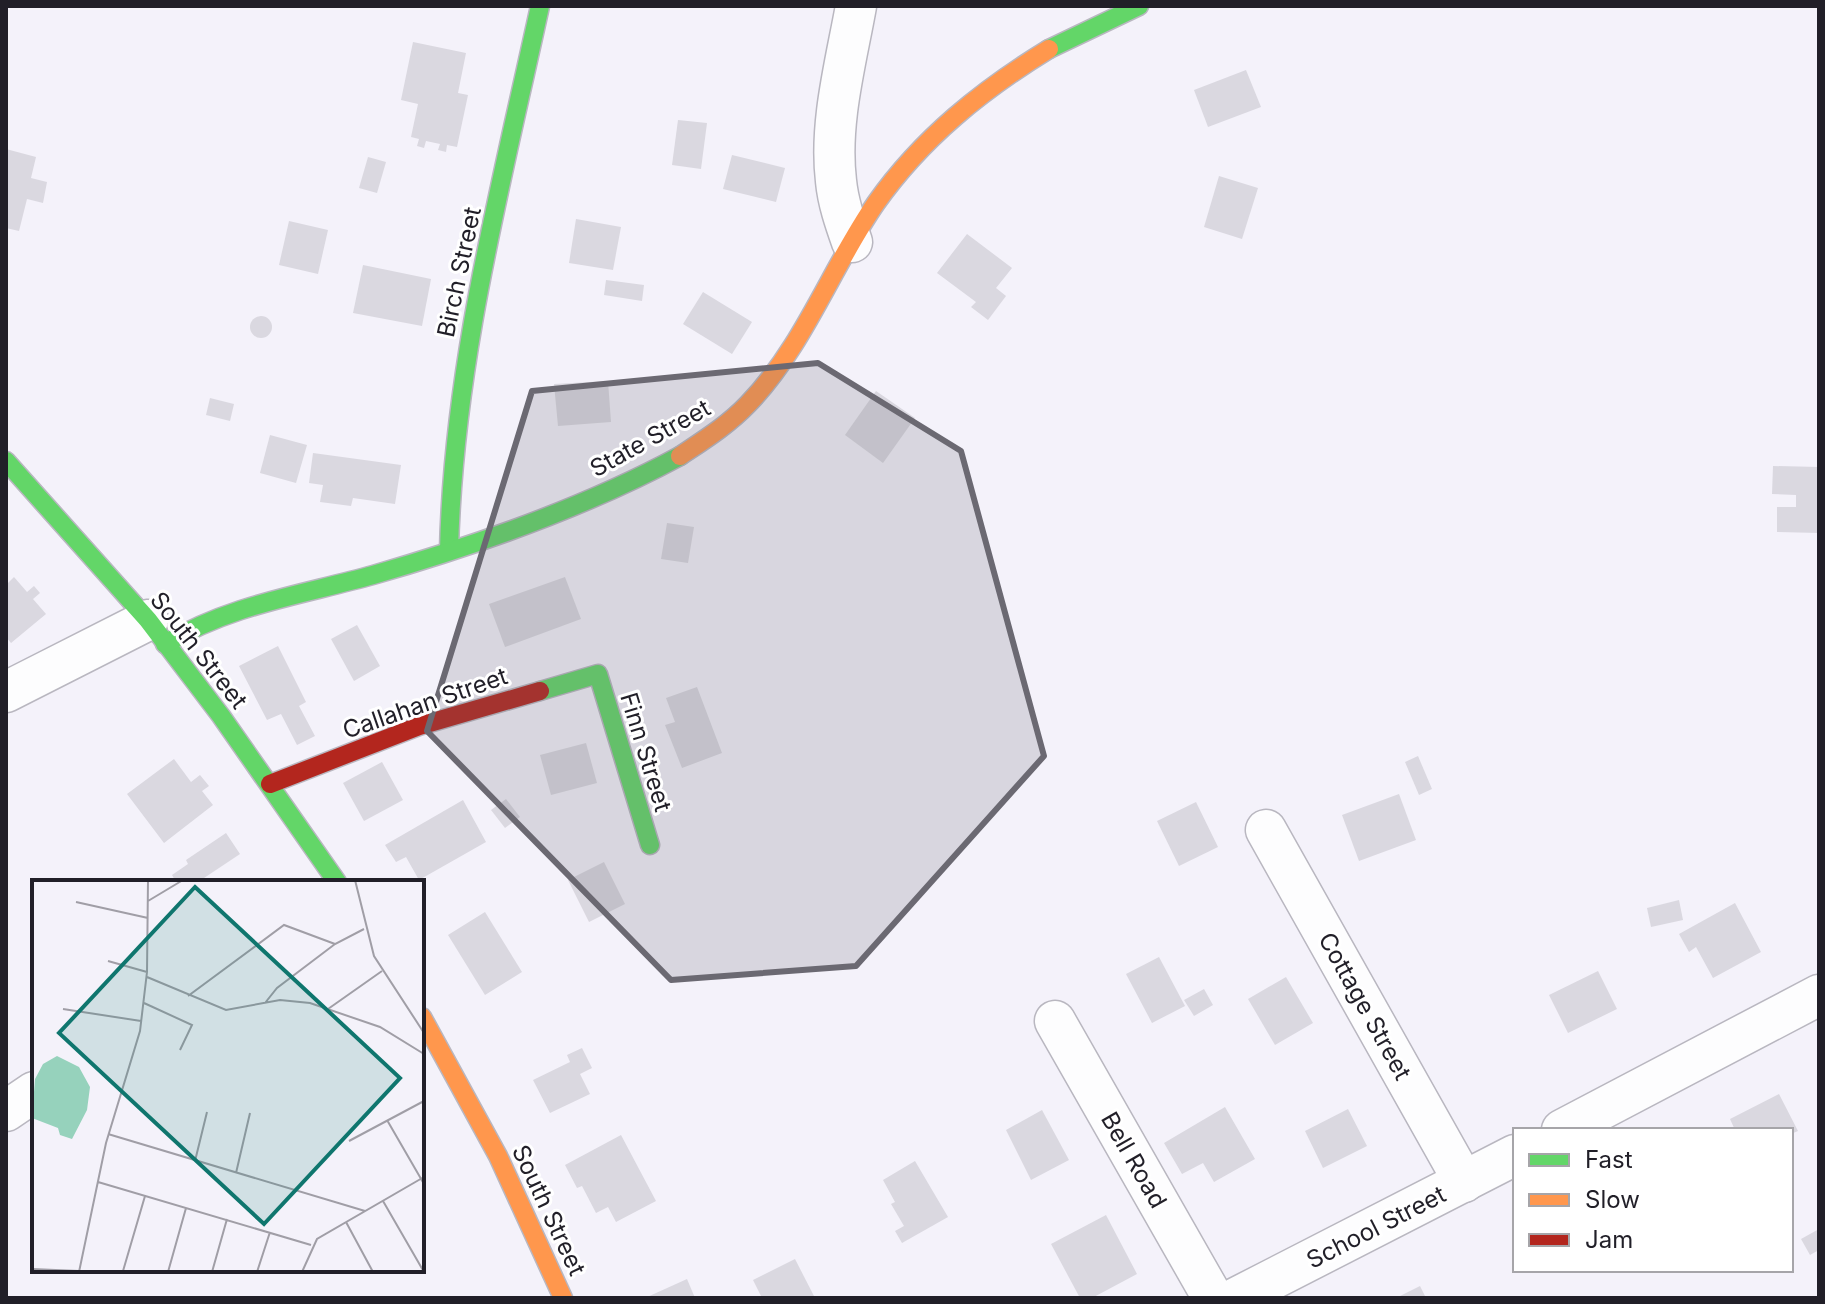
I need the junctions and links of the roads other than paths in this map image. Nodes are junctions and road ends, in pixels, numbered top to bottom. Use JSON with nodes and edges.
{"nodes":[{"id":1,"x":540,"y":6,"type":"edge"},
{"id":2,"x":856,"y":6,"type":"edge"},
{"id":3,"x":1139,"y":6,"type":"edge"},
{"id":4,"x":852,"y":242,"type":"junction"},
{"id":5,"x":6,"y":461,"type":"edge"},
{"id":6,"x":449,"y":551,"type":"junction"},
{"id":7,"x":157,"y":632,"type":"junction"},
{"id":8,"x":598,"y":674,"type":"joint"},
{"id":9,"x":6,"y":692,"type":"edge"},
{"id":10,"x":270,"y":784,"type":"junction"},
{"id":11,"x":1266,"y":830,"type":"dead end"},
{"id":12,"x":650,"y":845,"type":"dead end"},
{"id":13,"x":334,"y":880,"type":"edge"},
{"id":14,"x":1819,"y":995,"type":"edge"},
{"id":15,"x":424,"y":1021,"type":"edge"},
{"id":16,"x":1055,"y":1021,"type":"dead end"},
{"id":17,"x":32,"y":1093,"type":"edge"},
{"id":18,"x":6,"y":1111,"type":"edge"},
{"id":19,"x":1566,"y":1128,"type":"edge"},
{"id":20,"x":1513,"y":1156,"type":"edge"},
{"id":21,"x":1464,"y":1182,"type":"junction"},
{"id":22,"x":563,"y":1298,"type":"edge"},
{"id":23,"x":1213,"y":1298,"type":"edge"},
{"id":24,"x":1236,"y":1298,"type":"edge"}],
"edges":[{"from":1,"to":6,"type":"street","name":"Birch Street"},
{"from":2,"to":4,"type":"street"},
{"from":3,"to":4,"type":"street","name":"State Street"},
{"from":4,"to":6,"type":"street","name":"State Street"},
{"from":5,"to":7,"type":"street","name":"South Street"},
{"from":6,"to":7,"type":"street","name":"State Street"},
{"from":7,"to":9,"type":"street"},
{"from":7,"to":10,"type":"street","name":"South Street"},
{"from":8,"to":10,"type":"street","name":"Callahan Street"},
{"from":8,"to":12,"type":"street","name":"Finn Street"},
{"from":10,"to":13,"type":"street","name":"South Street"},
{"from":11,"to":21,"type":"street","name":"Cottage Street"},
{"from":14,"to":19,"type":"street"},
{"from":15,"to":22,"type":"street","name":"South Street"},
{"from":16,"to":23,"type":"street","name":"Bell Road"},
{"from":17,"to":18,"type":"street"},
{"from":20,"to":21,"type":"street","name":"School Street"},
{"from":21,"to":24,"type":"street","name":"School Street"}]}
